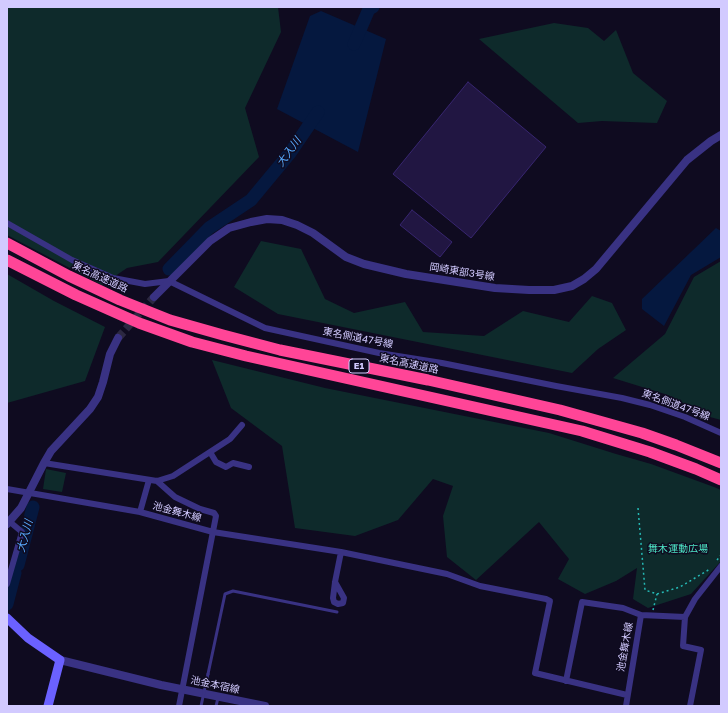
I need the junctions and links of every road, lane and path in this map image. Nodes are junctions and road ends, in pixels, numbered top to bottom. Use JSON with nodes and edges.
{"nodes":[{"id":1,"x":721,"y":135,"type":"edge"},
{"id":2,"x":7,"y":223,"type":"edge"},
{"id":3,"x":7,"y":243,"type":"edge"},
{"id":4,"x":7,"y":260,"type":"edge"},
{"id":5,"x":169,"y":281,"type":"junction"},
{"id":6,"x":154,"y":296,"type":"tunnel mouth"},
{"id":7,"x":118,"y":338,"type":"tunnel mouth"},
{"id":8,"x":242,"y":425,"type":"dead end"},
{"id":9,"x":721,"y":432,"type":"edge"},
{"id":10,"x":210,"y":452,"type":"junction"},
{"id":11,"x":44,"y":462,"type":"junction"},
{"id":12,"x":721,"y":463,"type":"edge"},
{"id":13,"x":249,"y":467,"type":"dead end"},
{"id":14,"x":149,"y":480,"type":"junction"},
{"id":15,"x":721,"y":480,"type":"edge"},
{"id":16,"x":157,"y":481,"type":"junction"},
{"id":17,"x":7,"y":489,"type":"edge"},
{"id":18,"x":28,"y":492,"type":"junction"},
{"id":19,"x":638,"y":508,"type":"dead end"},
{"id":20,"x":140,"y":512,"type":"junction"},
{"id":21,"x":8,"y":523,"type":"edge"},
{"id":22,"x":214,"y":532,"type":"junction"},
{"id":23,"x":341,"y":552,"type":"junction"},
{"id":24,"x":721,"y":555,"type":"edge"},
{"id":25,"x":717,"y":560,"type":"dead end"},
{"id":26,"x":713,"y":565,"type":"dead end"},
{"id":27,"x":721,"y":566,"type":"edge"},
{"id":28,"x":335,"y":582,"type":"dead end"},
{"id":29,"x":7,"y":584,"type":"edge"},
{"id":30,"x":657,"y":594,"type":"junction"},
{"id":31,"x":337,"y":612,"type":"dead end"},
{"id":32,"x":641,"y":615,"type":"junction"},
{"id":33,"x":685,"y":617,"type":"junction"},
{"id":34,"x":7,"y":618,"type":"edge"},
{"id":35,"x":60,"y":660,"type":"junction"},
{"id":36,"x":566,"y":681,"type":"junction"},
{"id":37,"x":182,"y":689,"type":"junction"},
{"id":38,"x":627,"y":695,"type":"junction"},
{"id":39,"x":218,"y":696,"type":"junction"},
{"id":40,"x":240,"y":703,"type":"edge"},
{"id":41,"x":48,"y":706,"type":"edge"},
{"id":42,"x":179,"y":706,"type":"edge"},
{"id":43,"x":201,"y":706,"type":"edge"},
{"id":44,"x":216,"y":706,"type":"edge"},
{"id":45,"x":265,"y":706,"type":"edge"},
{"id":46,"x":626,"y":706,"type":"edge"},
{"id":47,"x":690,"y":706,"type":"edge"}],
"edges":[{"from":1,"to":5,"type":"street","name":"岡崎東部3号線"},
{"from":2,"to":5,"type":"street"},
{"from":3,"to":12,"type":"highway","name":"東名高速道路","number":"E1"},
{"from":4,"to":15,"type":"highway","number":"E1"},
{"from":5,"to":6,"type":"street","name":"岡崎東部3号線"},
{"from":5,"to":9,"type":"street","name":"東名側道47号線"},
{"from":7,"to":11,"type":"street"},
{"from":8,"to":10,"type":"street"},
{"from":10,"to":13,"type":"street"},
{"from":10,"to":16,"type":"street"},
{"from":11,"to":14,"type":"street"},
{"from":11,"to":18,"type":"street"},
{"from":14,"to":16,"type":"street"},
{"from":14,"to":20,"type":"street"},
{"from":16,"to":22,"type":"street"},
{"from":17,"to":18,"type":"street","name":"池金舞木線"},
{"from":18,"to":20,"type":"street","name":"池金舞木線"},
{"from":18,"to":21,"type":"street"},
{"from":19,"to":30,"type":"path"},
{"from":20,"to":22,"type":"street","name":"池金舞木線"},
{"from":21,"to":29,"type":"street"},
{"from":22,"to":23,"type":"street","name":"池金舞木線"},
{"from":22,"to":37,"type":"street"},
{"from":23,"to":28,"type":"street"},
{"from":23,"to":36,"type":"street","name":"池金舞木線"},
{"from":24,"to":25,"type":"path"},
{"from":26,"to":30,"type":"path"},
{"from":27,"to":33,"type":"street"},
{"from":30,"to":32,"type":"path"},
{"from":31,"to":43,"type":"lane","bridge":true},
{"from":32,"to":33,"type":"street"},
{"from":32,"to":36,"type":"street","name":"池金舞木線"},
{"from":32,"to":38,"type":"street","name":"池金舞木線"},
{"from":33,"to":47,"type":"street"},
{"from":34,"to":35,"type":"main road"},
{"from":35,"to":37,"type":"street","name":"池金本宿線"},
{"from":35,"to":41,"type":"main road"},
{"from":36,"to":38,"type":"street"},
{"from":37,"to":39,"type":"street","name":"池金本宿線"},
{"from":37,"to":42,"type":"street"},
{"from":38,"to":46,"type":"street","name":"池金舞木線"},
{"from":39,"to":40,"type":"street","name":"池金本宿線"},
{"from":39,"to":44,"type":"lane"},
{"from":40,"to":45,"type":"street","name":"池金本宿線"}]}
